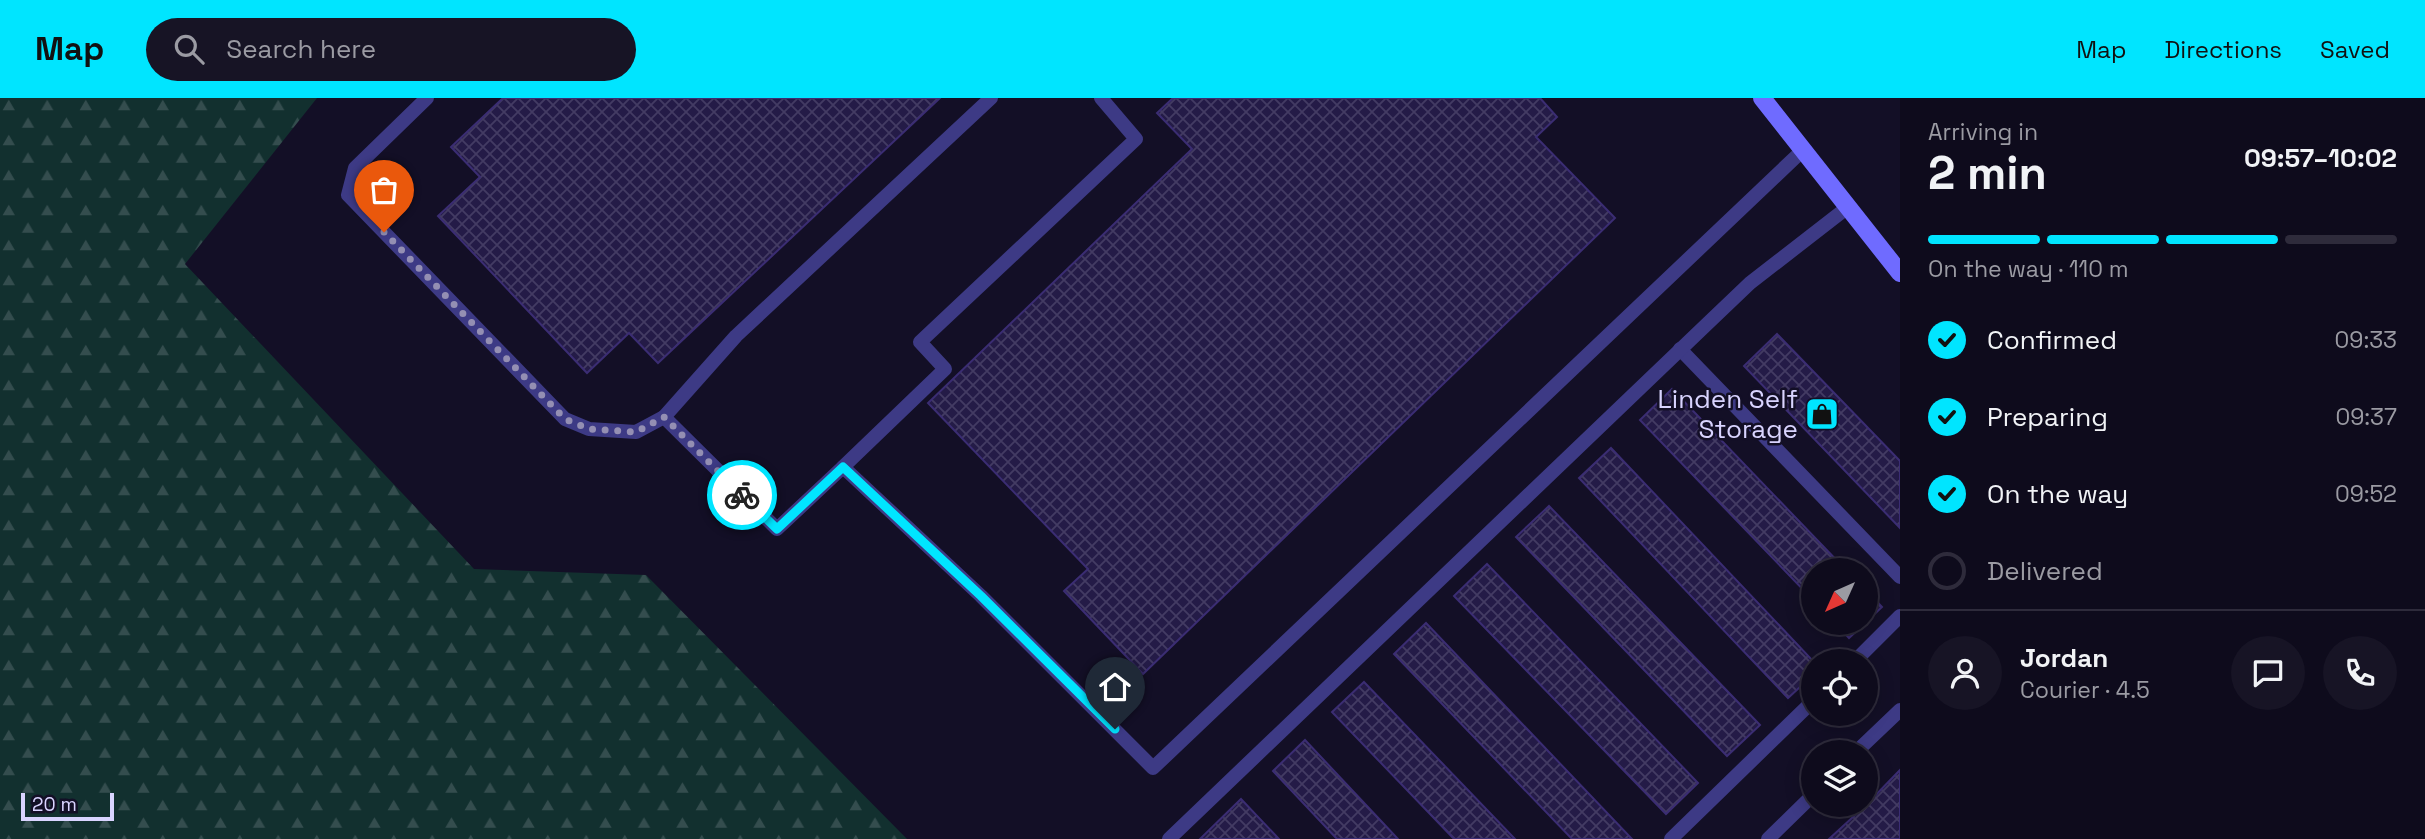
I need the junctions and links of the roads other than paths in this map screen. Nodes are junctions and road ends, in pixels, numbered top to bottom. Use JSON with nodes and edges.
{"nodes":[{"id":1,"x":427,"y":98,"type":"edge"},
{"id":2,"x":991,"y":98,"type":"edge"},
{"id":3,"x":1101,"y":98,"type":"edge"},
{"id":4,"x":1762,"y":98,"type":"edge"},
{"id":5,"x":1803,"y":150,"type":"junction"},
{"id":6,"x":1848,"y":207,"type":"junction"},
{"id":7,"x":1900,"y":273,"type":"edge"},
{"id":8,"x":1680,"y":349,"type":"junction"},
{"id":9,"x":664,"y":417,"type":"junction"},
{"id":10,"x":843,"y":467,"type":"junction"},
{"id":11,"x":1900,"y":577,"type":"edge"},
{"id":12,"x":1900,"y":617,"type":"edge"},
{"id":13,"x":1867,"y":649,"type":"edge"},
{"id":14,"x":1900,"y":710,"type":"edge"},
{"id":15,"x":1801,"y":713,"type":"edge"},
{"id":16,"x":1869,"y":740,"type":"edge"},
{"id":17,"x":1801,"y":807,"type":"edge"},
{"id":18,"x":1169,"y":839,"type":"edge"},
{"id":19,"x":1671,"y":839,"type":"edge"},
{"id":20,"x":1768,"y":839,"type":"edge"}],
"edges":[{"from":1,"to":9,"type":"lane"},
{"from":2,"to":9,"type":"lane"},
{"from":3,"to":10,"type":"lane"},
{"from":4,"to":5,"type":"main road"},
{"from":5,"to":6,"type":"main road"},
{"from":5,"to":10,"type":"lane"},
{"from":6,"to":7,"type":"main road"},
{"from":6,"to":8,"type":"lane"},
{"from":8,"to":11,"type":"lane"},
{"from":8,"to":18,"type":"lane"},
{"from":9,"to":10,"type":"lane"},
{"from":12,"to":13,"type":"lane"},
{"from":14,"to":16,"type":"lane"},
{"from":15,"to":19,"type":"lane"},
{"from":17,"to":20,"type":"lane"}]}
